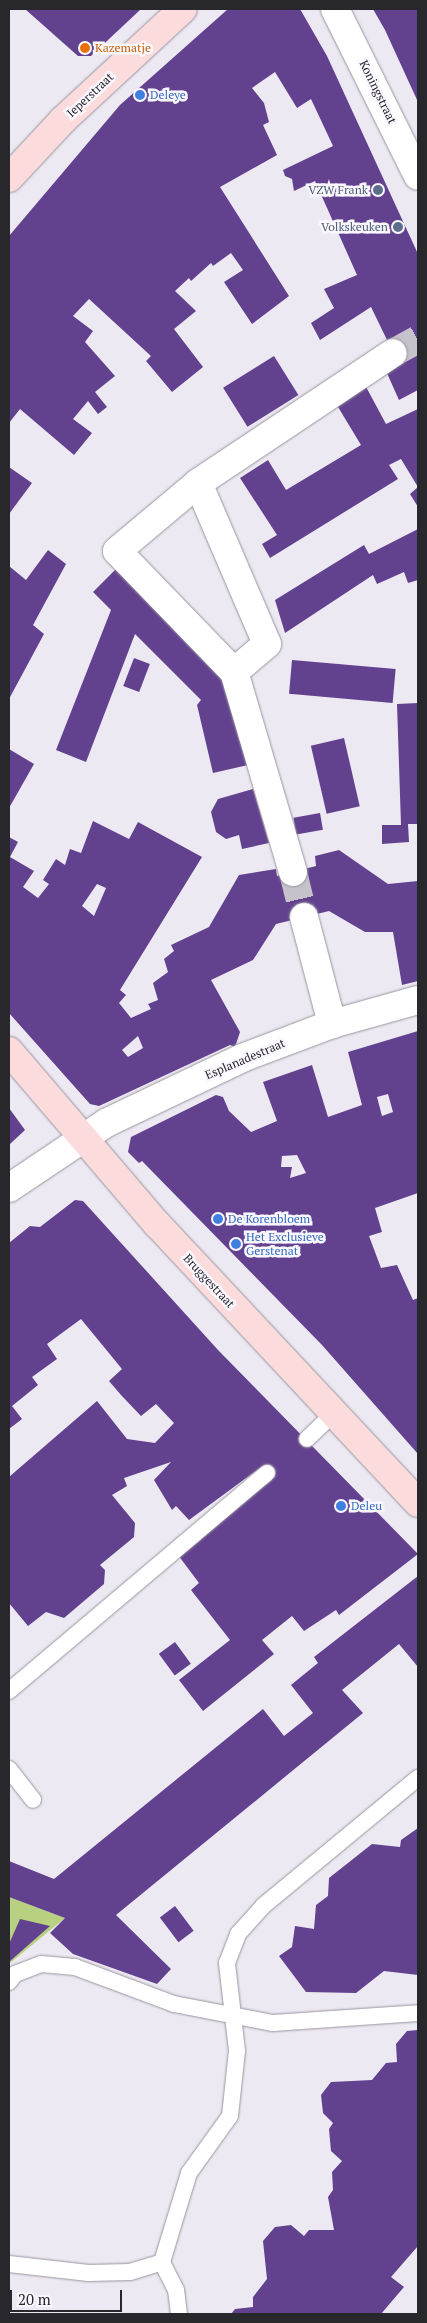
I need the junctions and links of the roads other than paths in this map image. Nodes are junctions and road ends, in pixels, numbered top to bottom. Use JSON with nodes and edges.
{"nodes":[{"id":1,"x":183,"y":9,"type":"edge"},
{"id":2,"x":335,"y":9,"type":"edge"},
{"id":3,"x":418,"y":176,"type":"edge"},
{"id":4,"x":9,"y":178,"type":"edge"},
{"id":5,"x":393,"y":353,"type":"tunnel mouth"},
{"id":6,"x":198,"y":483,"type":"junction"},
{"id":7,"x":234,"y":672,"type":"junction"},
{"id":8,"x":293,"y":872,"type":"tunnel mouth"},
{"id":9,"x":304,"y":917,"type":"tunnel mouth"},
{"id":10,"x":418,"y":1000,"type":"edge"},
{"id":11,"x":332,"y":1024,"type":"junction"},
{"id":12,"x":9,"y":1050,"type":"edge"},
{"id":13,"x":80,"y":1138,"type":"junction"},
{"id":14,"x":9,"y":1188,"type":"edge"},
{"id":15,"x":333,"y":1414,"type":"junction"},
{"id":16,"x":307,"y":1439,"type":"dead end"},
{"id":17,"x":267,"y":1473,"type":"dead end"},
{"id":18,"x":418,"y":1503,"type":"edge"},
{"id":19,"x":9,"y":1691,"type":"edge"},
{"id":20,"x":9,"y":1769,"type":"edge"},
{"id":21,"x":418,"y":1778,"type":"edge"},
{"id":22,"x":33,"y":1800,"type":"dead end"},
{"id":23,"x":9,"y":1982,"type":"edge"},
{"id":24,"x":418,"y":2013,"type":"edge"},
{"id":25,"x":232,"y":2014,"type":"junction"},
{"id":26,"x":162,"y":2262,"type":"junction"},
{"id":27,"x":9,"y":2264,"type":"edge"},
{"id":28,"x":179,"y":2314,"type":"edge"}],
"edges":[{"from":1,"to":4,"type":"street","name":"Ieperstraat"},
{"from":2,"to":3,"type":"street","name":"Koningstraat"},
{"from":5,"to":6,"type":"street"},
{"from":6,"to":7,"type":"street"},
{"from":6,"to":7,"type":"street"},
{"from":7,"to":8,"type":"street"},
{"from":9,"to":11,"type":"street"},
{"from":10,"to":11,"type":"street","name":"Esplanadestraat"},
{"from":11,"to":13,"type":"street","name":"Esplanadestraat"},
{"from":12,"to":13,"type":"street","name":"Bruggestraat"},
{"from":13,"to":14,"type":"street","name":"Esplanadestraat"},
{"from":13,"to":15,"type":"street","name":"Bruggestraat"},
{"from":15,"to":16,"type":"lane"},
{"from":15,"to":18,"type":"street","name":"Bruggestraat"},
{"from":17,"to":19,"type":"lane"},
{"from":20,"to":22,"type":"lane"},
{"from":21,"to":25,"type":"lane"},
{"from":23,"to":25,"type":"lane"},
{"from":24,"to":25,"type":"lane"},
{"from":25,"to":26,"type":"lane"},
{"from":26,"to":27,"type":"lane"},
{"from":26,"to":28,"type":"lane"}]}
